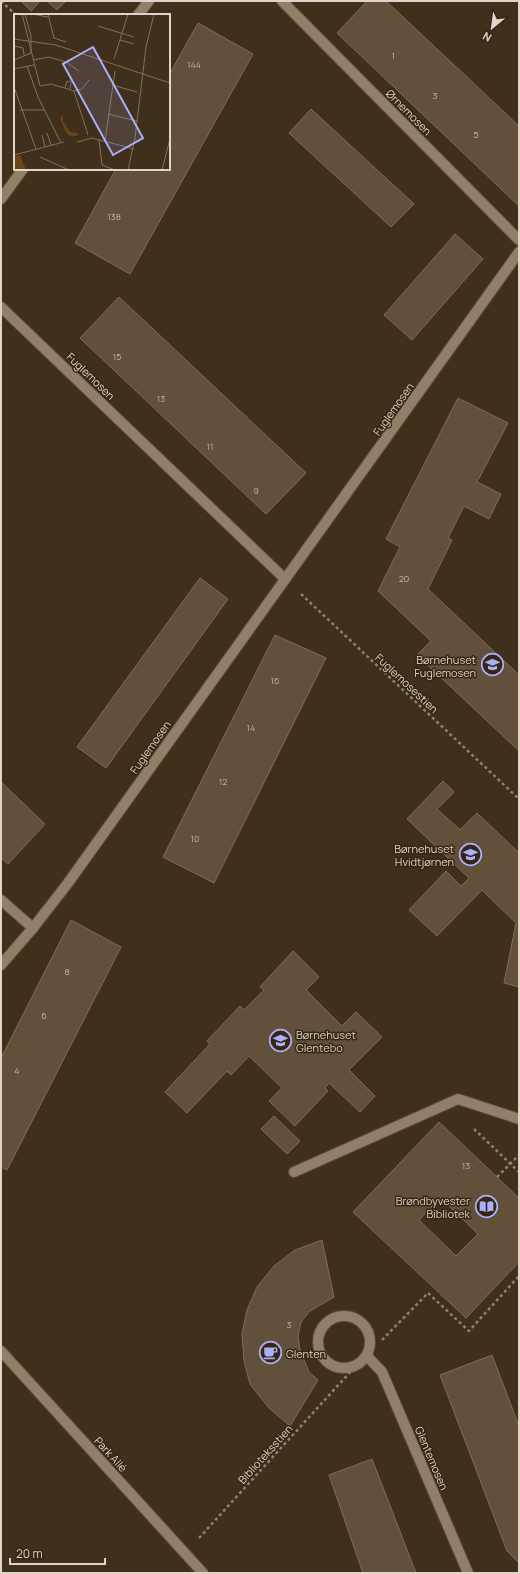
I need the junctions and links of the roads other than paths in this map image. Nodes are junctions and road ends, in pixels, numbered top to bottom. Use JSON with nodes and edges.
{"nodes":[{"id":1,"x":149,"y":1,"type":"edge"},
{"id":2,"x":282,"y":1,"type":"edge"},
{"id":3,"x":139,"y":14,"type":"edge"},
{"id":4,"x":22,"y":170,"type":"edge"},
{"id":5,"x":1,"y":199,"type":"edge"},
{"id":6,"x":519,"y":240,"type":"edge"},
{"id":7,"x":519,"y":252,"type":"edge"},
{"id":8,"x":1,"y":307,"type":"edge"},
{"id":9,"x":285,"y":579,"type":"junction"},
{"id":10,"x":1,"y":900,"type":"edge"},
{"id":11,"x":33,"y":928,"type":"junction"},
{"id":12,"x":1,"y":965,"type":"edge"},
{"id":13,"x":519,"y":1119,"type":"edge"},
{"id":14,"x":294,"y":1172,"type":"dead end"},
{"id":15,"x":1,"y":1351,"type":"edge"},
{"id":16,"x":366,"y":1356,"type":"junction"},
{"id":17,"x":203,"y":1573,"type":"edge"},
{"id":18,"x":468,"y":1573,"type":"edge"}],
"edges":[{"from":1,"to":3,"type":"street"},
{"from":2,"to":6,"type":"street","name":"Ørnemosen"},
{"from":4,"to":5,"type":"street"},
{"from":7,"to":9,"type":"street","name":"Fuglemosen"},
{"from":8,"to":9,"type":"street","name":"Fuglemosen"},
{"from":9,"to":11,"type":"street","name":"Fuglemosen"},
{"from":10,"to":11,"type":"street"},
{"from":11,"to":12,"type":"street","name":"Fuglemosen"},
{"from":13,"to":14,"type":"street"},
{"from":15,"to":17,"type":"street","name":"Park Allé"},
{"from":16,"to":16,"type":"street"},
{"from":16,"to":18,"type":"street","name":"Glentemosen"}]}
